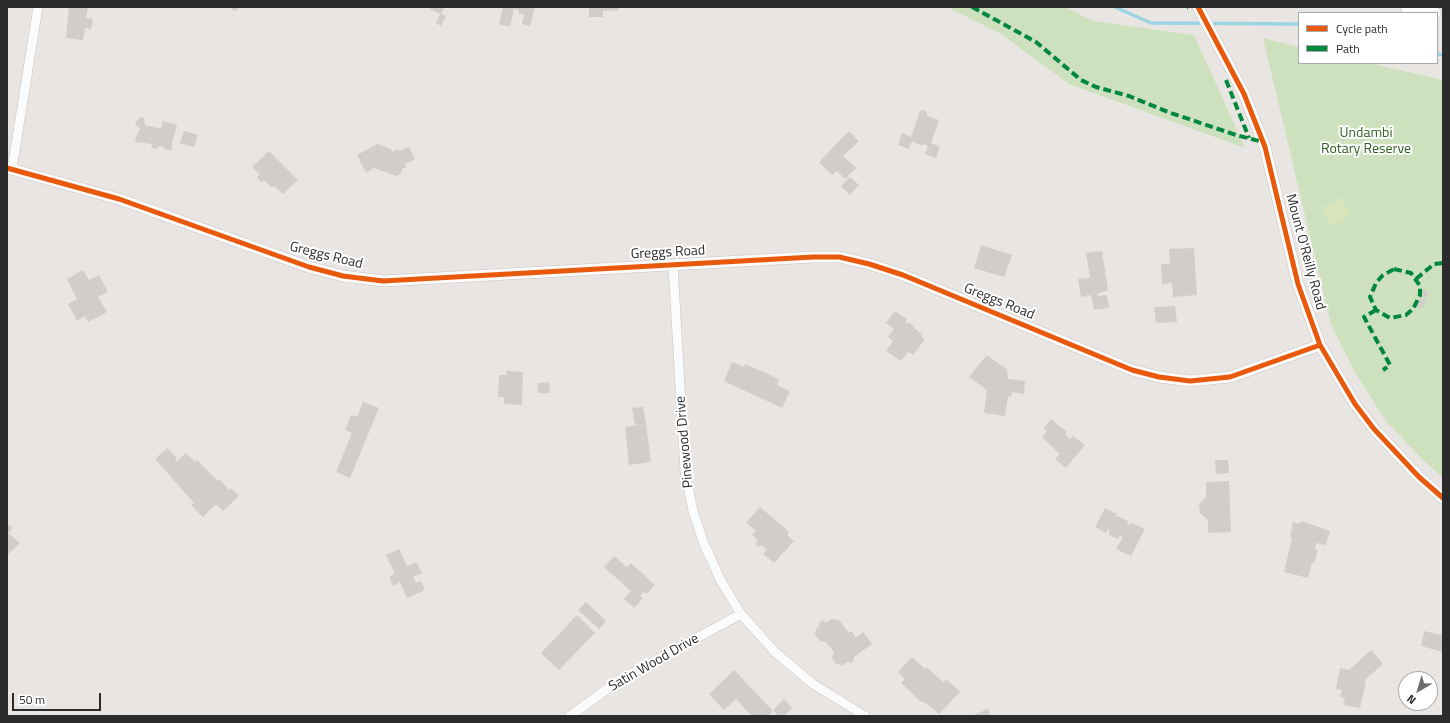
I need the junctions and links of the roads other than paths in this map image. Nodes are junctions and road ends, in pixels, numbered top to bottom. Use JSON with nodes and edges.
{"nodes":[{"id":1,"x":38,"y":7,"type":"edge"},
{"id":2,"x":1198,"y":7,"type":"edge"},
{"id":3,"x":1407,"y":7,"type":"edge"},
{"id":4,"x":1430,"y":12,"type":"edge"},
{"id":5,"x":9,"y":168,"type":"edge"},
{"id":6,"x":673,"y":265,"type":"junction"},
{"id":7,"x":1320,"y":345,"type":"junction"},
{"id":8,"x":1443,"y":498,"type":"edge"},
{"id":9,"x":741,"y":614,"type":"junction"},
{"id":10,"x":570,"y":716,"type":"edge"},
{"id":11,"x":865,"y":716,"type":"edge"}],
"edges":[{"from":1,"to":5,"type":"street"},
{"from":2,"to":7,"type":"street","name":"Mount O'Reilly Road"},
{"from":3,"to":4,"type":"main road"},
{"from":5,"to":6,"type":"street","name":"Greggs Road"},
{"from":6,"to":7,"type":"street","name":"Greggs Road"},
{"from":6,"to":9,"type":"street","name":"Pinewood Drive"},
{"from":7,"to":8,"type":"street","name":"Mount O'Reilly Road"},
{"from":9,"to":10,"type":"street","name":"Satin Wood Drive"},
{"from":9,"to":11,"type":"street","name":"Pinewood Drive"}]}
